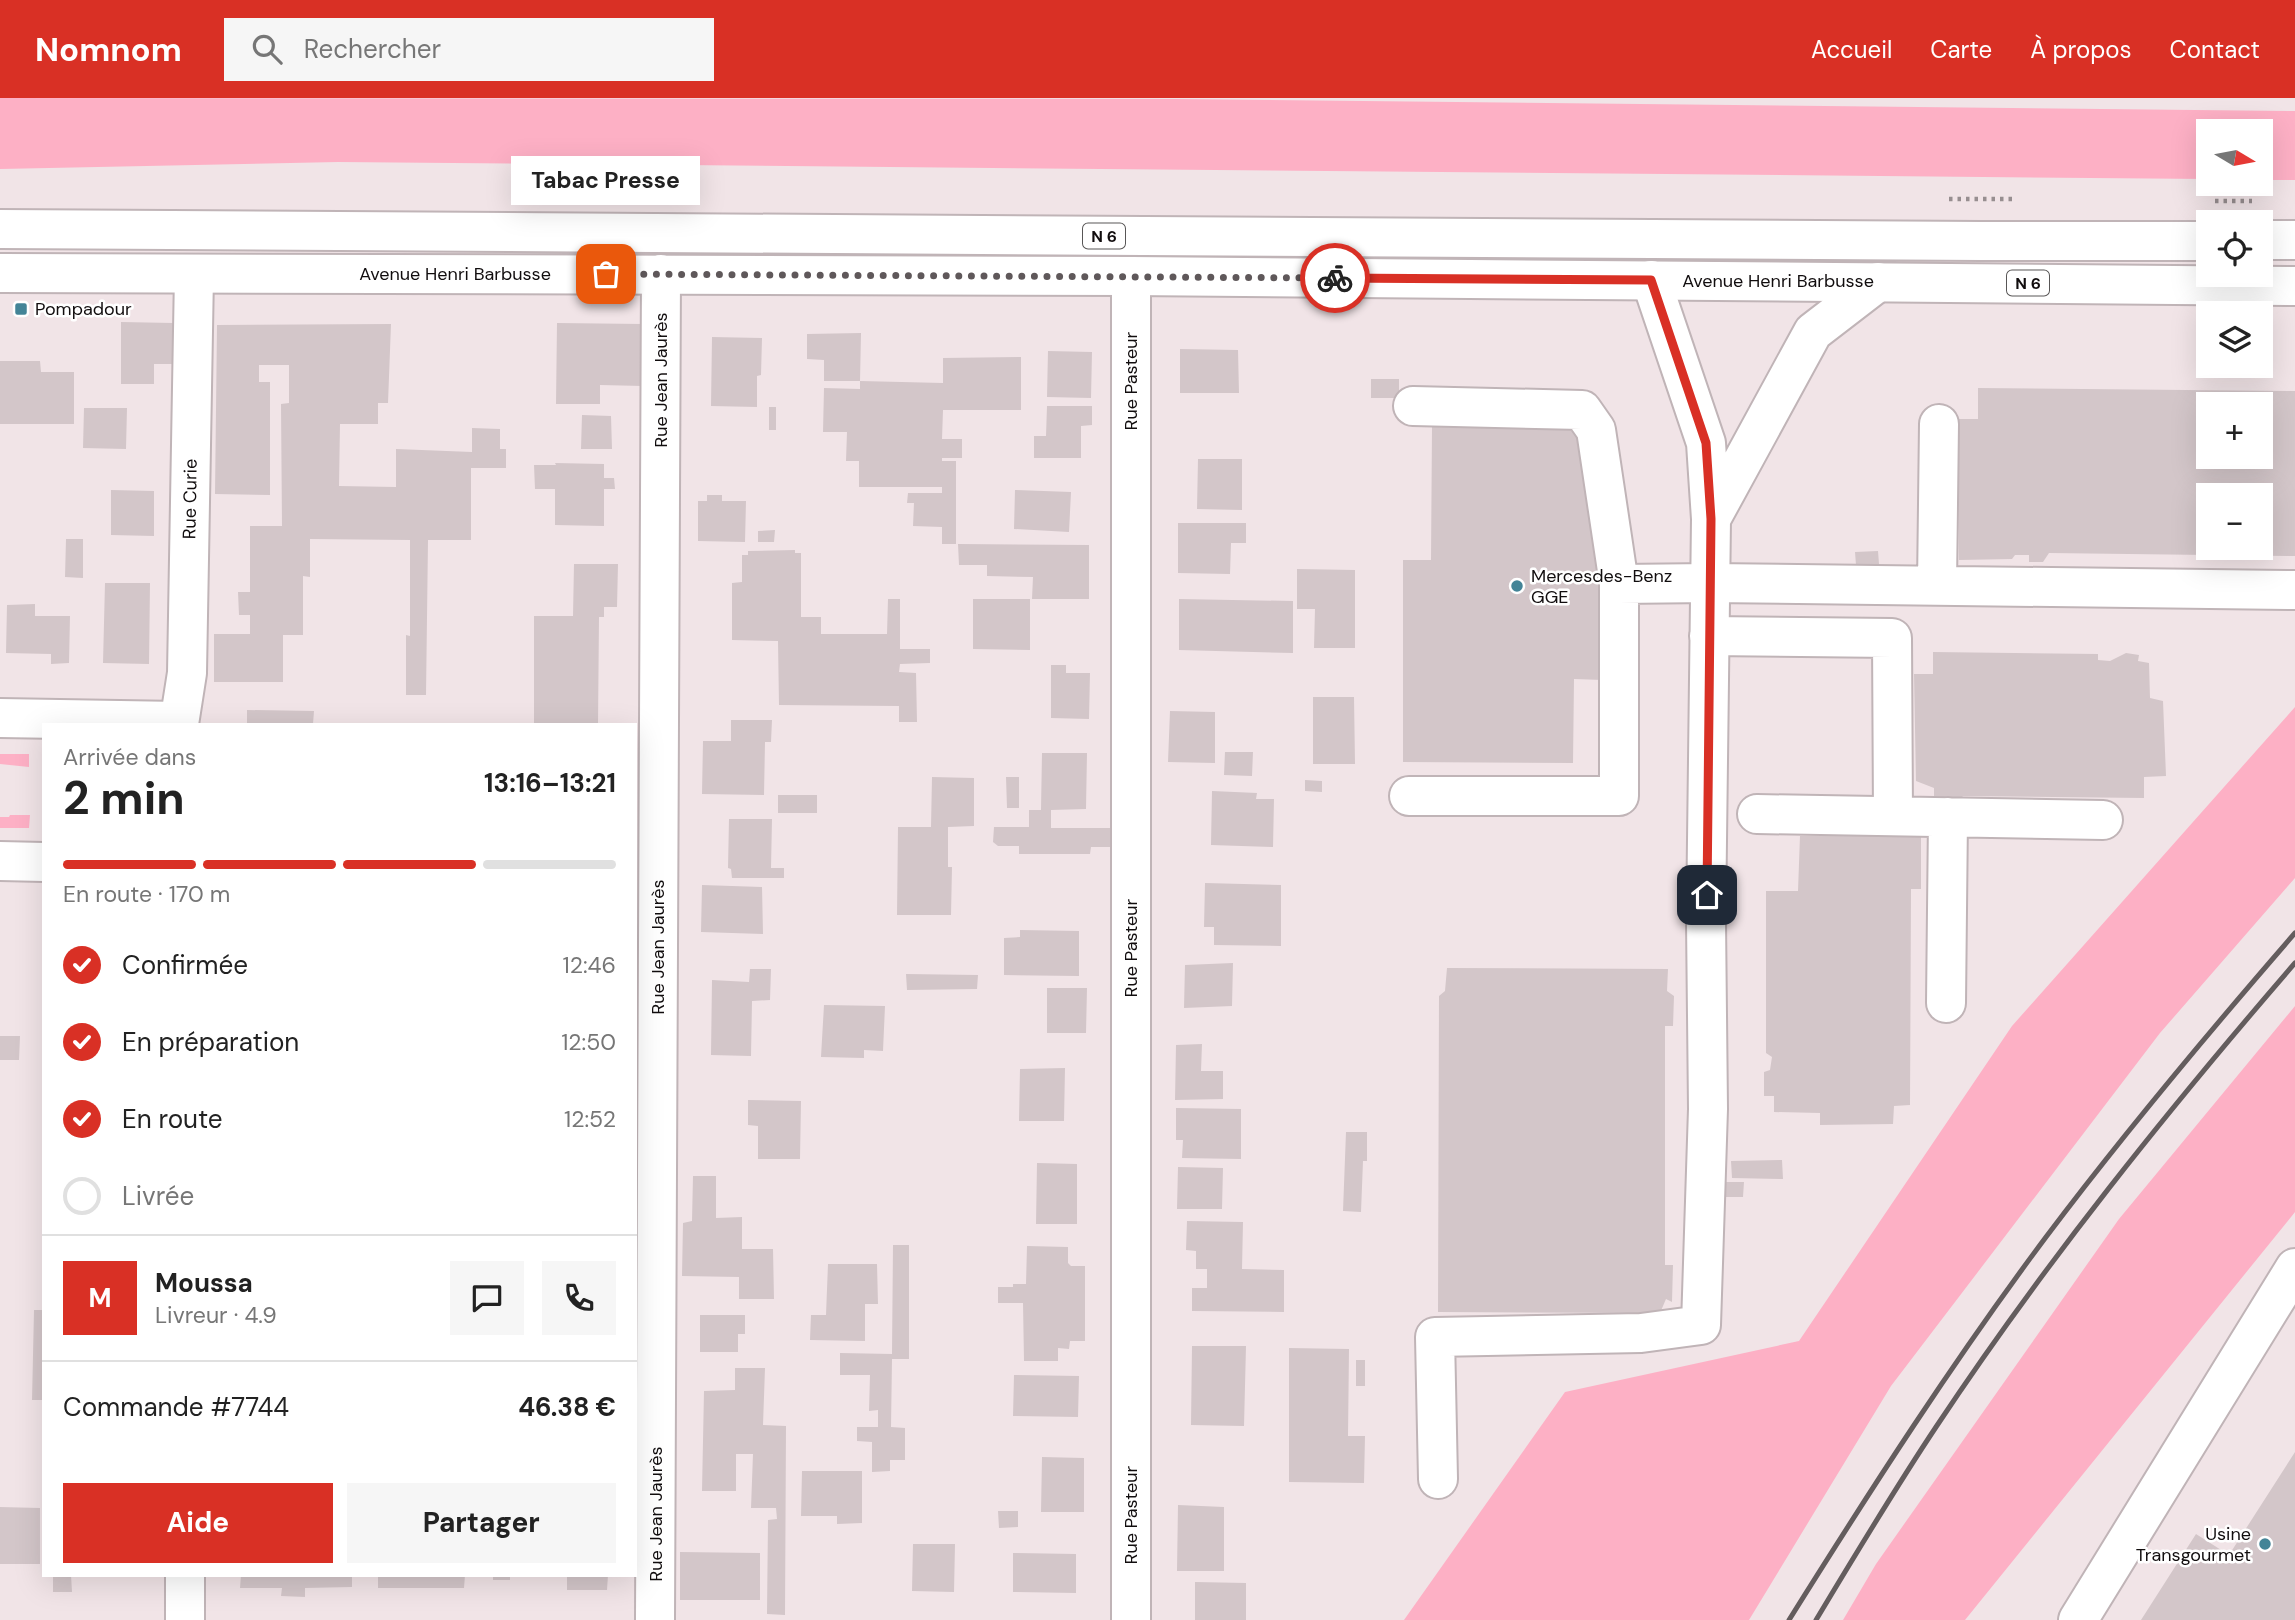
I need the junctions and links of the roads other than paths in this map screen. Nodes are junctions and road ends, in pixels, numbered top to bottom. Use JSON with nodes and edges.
{"nodes":[{"id":1,"x":0,"y":229,"type":"edge"},
{"id":2,"x":2273,"y":240,"type":"edge"},
{"id":3,"x":2295,"y":240,"type":"edge"},
{"id":4,"x":2196,"y":241,"type":"edge"},
{"id":5,"x":0,"y":273,"type":"edge"},
{"id":6,"x":194,"y":274,"type":"junction"},
{"id":7,"x":661,"y":274,"type":"junction"},
{"id":8,"x":1131,"y":276,"type":"junction"},
{"id":9,"x":1651,"y":280,"type":"junction"},
{"id":10,"x":1878,"y":282,"type":"junction"},
{"id":11,"x":2295,"y":286,"type":"edge"},
{"id":12,"x":1413,"y":406,"type":"dead end"},
{"id":13,"x":1939,"y":424,"type":"dead end"},
{"id":14,"x":1711,"y":519,"type":"junction"},
{"id":15,"x":1710,"y":583,"type":"junction"},
{"id":16,"x":1619,"y":584,"type":"junction"},
{"id":17,"x":1937,"y":585,"type":"junction"},
{"id":18,"x":2295,"y":590,"type":"edge"},
{"id":19,"x":1709,"y":636,"type":"junction"},
{"id":20,"x":0,"y":718,"type":"edge"},
{"id":21,"x":52,"y":722,"type":"edge"},
{"id":22,"x":179,"y":723,"type":"edge"},
{"id":23,"x":1409,"y":796,"type":"dead end"},
{"id":24,"x":1756,"y":814,"type":"dead end"},
{"id":25,"x":1893,"y":816,"type":"junction"},
{"id":26,"x":1948,"y":817,"type":"junction"},
{"id":27,"x":2103,"y":820,"type":"dead end"},
{"id":28,"x":0,"y":861,"type":"edge"},
{"id":29,"x":42,"y":862,"type":"edge"},
{"id":30,"x":1946,"y":1003,"type":"dead end"},
{"id":31,"x":2295,"y":1268,"type":"edge"},
{"id":32,"x":1438,"y":1479,"type":"dead end"},
{"id":33,"x":185,"y":1577,"type":"edge"},
{"id":34,"x":185,"y":1620,"type":"edge"},
{"id":35,"x":655,"y":1620,"type":"edge"},
{"id":36,"x":1131,"y":1620,"type":"edge"},
{"id":37,"x":2078,"y":1620,"type":"edge"}],
"edges":[{"from":1,"to":4,"type":"main road","number":"N 6"},
{"from":2,"to":3,"type":"main road"},
{"from":5,"to":6,"type":"main road","name":"Avenue Henri Barbusse","number":"N 6"},
{"from":6,"to":7,"type":"main road","name":"Avenue Henri Barbusse","number":"N 6"},
{"from":6,"to":22,"type":"main road","name":"Rue Curie"},
{"from":7,"to":8,"type":"main road","name":"Avenue Henri Barbusse","number":"N 6"},
{"from":7,"to":35,"type":"main road","name":"Rue Jean Jaurès"},
{"from":8,"to":9,"type":"main road","name":"Avenue Henri Barbusse","number":"N 6"},
{"from":8,"to":36,"type":"main road","name":"Rue Pasteur"},
{"from":9,"to":10,"type":"main road","name":"Avenue Henri Barbusse","number":"N 6"},
{"from":9,"to":14,"type":"main road"},
{"from":10,"to":11,"type":"main road","name":"Avenue Henri Barbusse","number":"N 6"},
{"from":10,"to":14,"type":"main road"},
{"from":12,"to":16,"type":"main road"},
{"from":13,"to":17,"type":"main road"},
{"from":14,"to":15,"type":"main road"},
{"from":15,"to":16,"type":"main road"},
{"from":15,"to":17,"type":"main road"},
{"from":15,"to":19,"type":"main road"},
{"from":16,"to":23,"type":"main road"},
{"from":17,"to":18,"type":"main road"},
{"from":19,"to":25,"type":"main road"},
{"from":19,"to":32,"type":"main road"},
{"from":20,"to":21,"type":"main road"},
{"from":21,"to":22,"type":"main road"},
{"from":24,"to":25,"type":"main road"},
{"from":25,"to":26,"type":"main road"},
{"from":26,"to":27,"type":"main road"},
{"from":26,"to":30,"type":"main road"},
{"from":28,"to":29,"type":"main road"},
{"from":31,"to":37,"type":"main road"},
{"from":33,"to":34,"type":"main road"}]}
